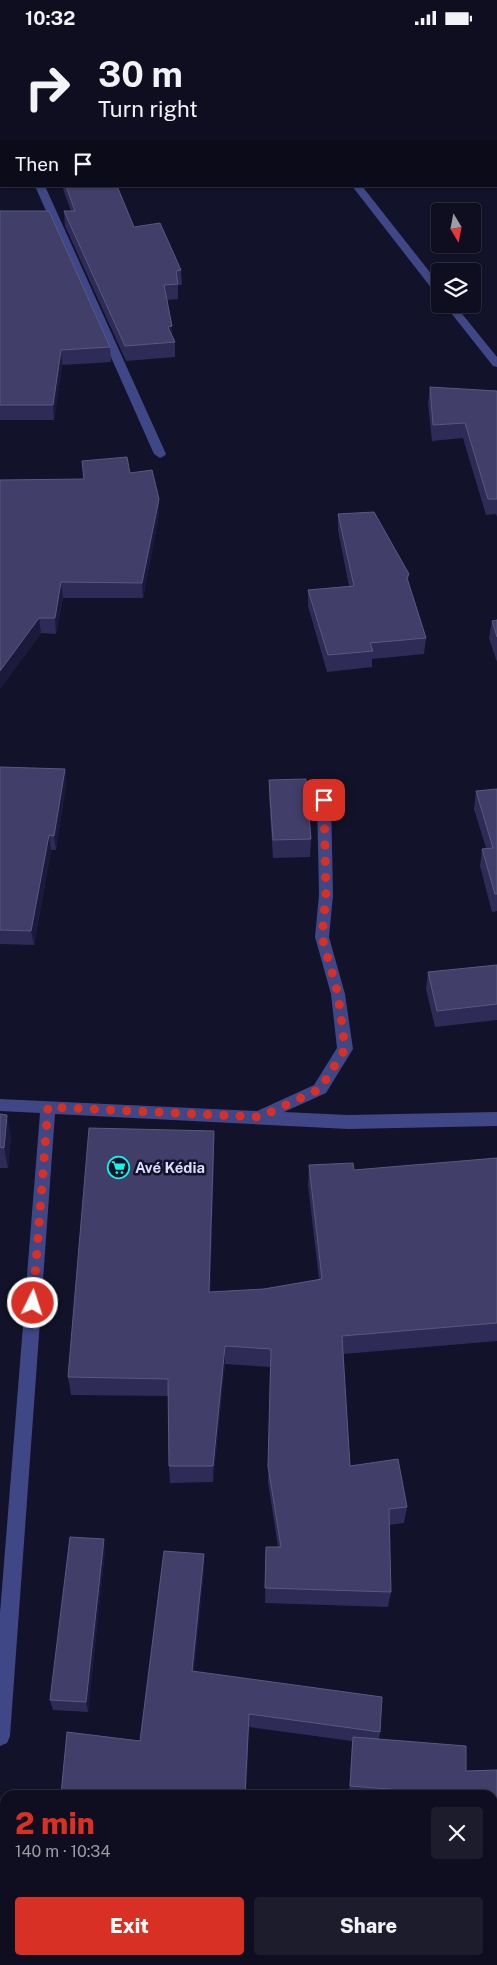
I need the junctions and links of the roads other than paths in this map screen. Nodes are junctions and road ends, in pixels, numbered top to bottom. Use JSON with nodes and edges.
{"nodes":[{"id":1,"x":40,"y":187,"type":"edge"},
{"id":2,"x":358,"y":187,"type":"edge"},
{"id":3,"x":431,"y":281,"type":"edge"},
{"id":4,"x":456,"y":313,"type":"edge"},
{"id":5,"x":497,"y":364,"type":"edge"},
{"id":6,"x":160,"y":454,"type":"dead end"},
{"id":7,"x":324,"y":800,"type":"dead end"},
{"id":8,"x":0,"y":1105,"type":"edge"},
{"id":9,"x":48,"y":1107,"type":"junction"},
{"id":10,"x":260,"y":1117,"type":"junction"},
{"id":11,"x":497,"y":1119,"type":"edge"},
{"id":12,"x":0,"y":1736,"type":"edge"}],
"edges":[{"from":1,"to":6,"type":"street"},
{"from":2,"to":3,"type":"street"},
{"from":4,"to":5,"type":"street"},
{"from":7,"to":10,"type":"street"},
{"from":8,"to":9,"type":"street"},
{"from":9,"to":10,"type":"street"},
{"from":9,"to":12,"type":"street"},
{"from":10,"to":11,"type":"street"}]}
